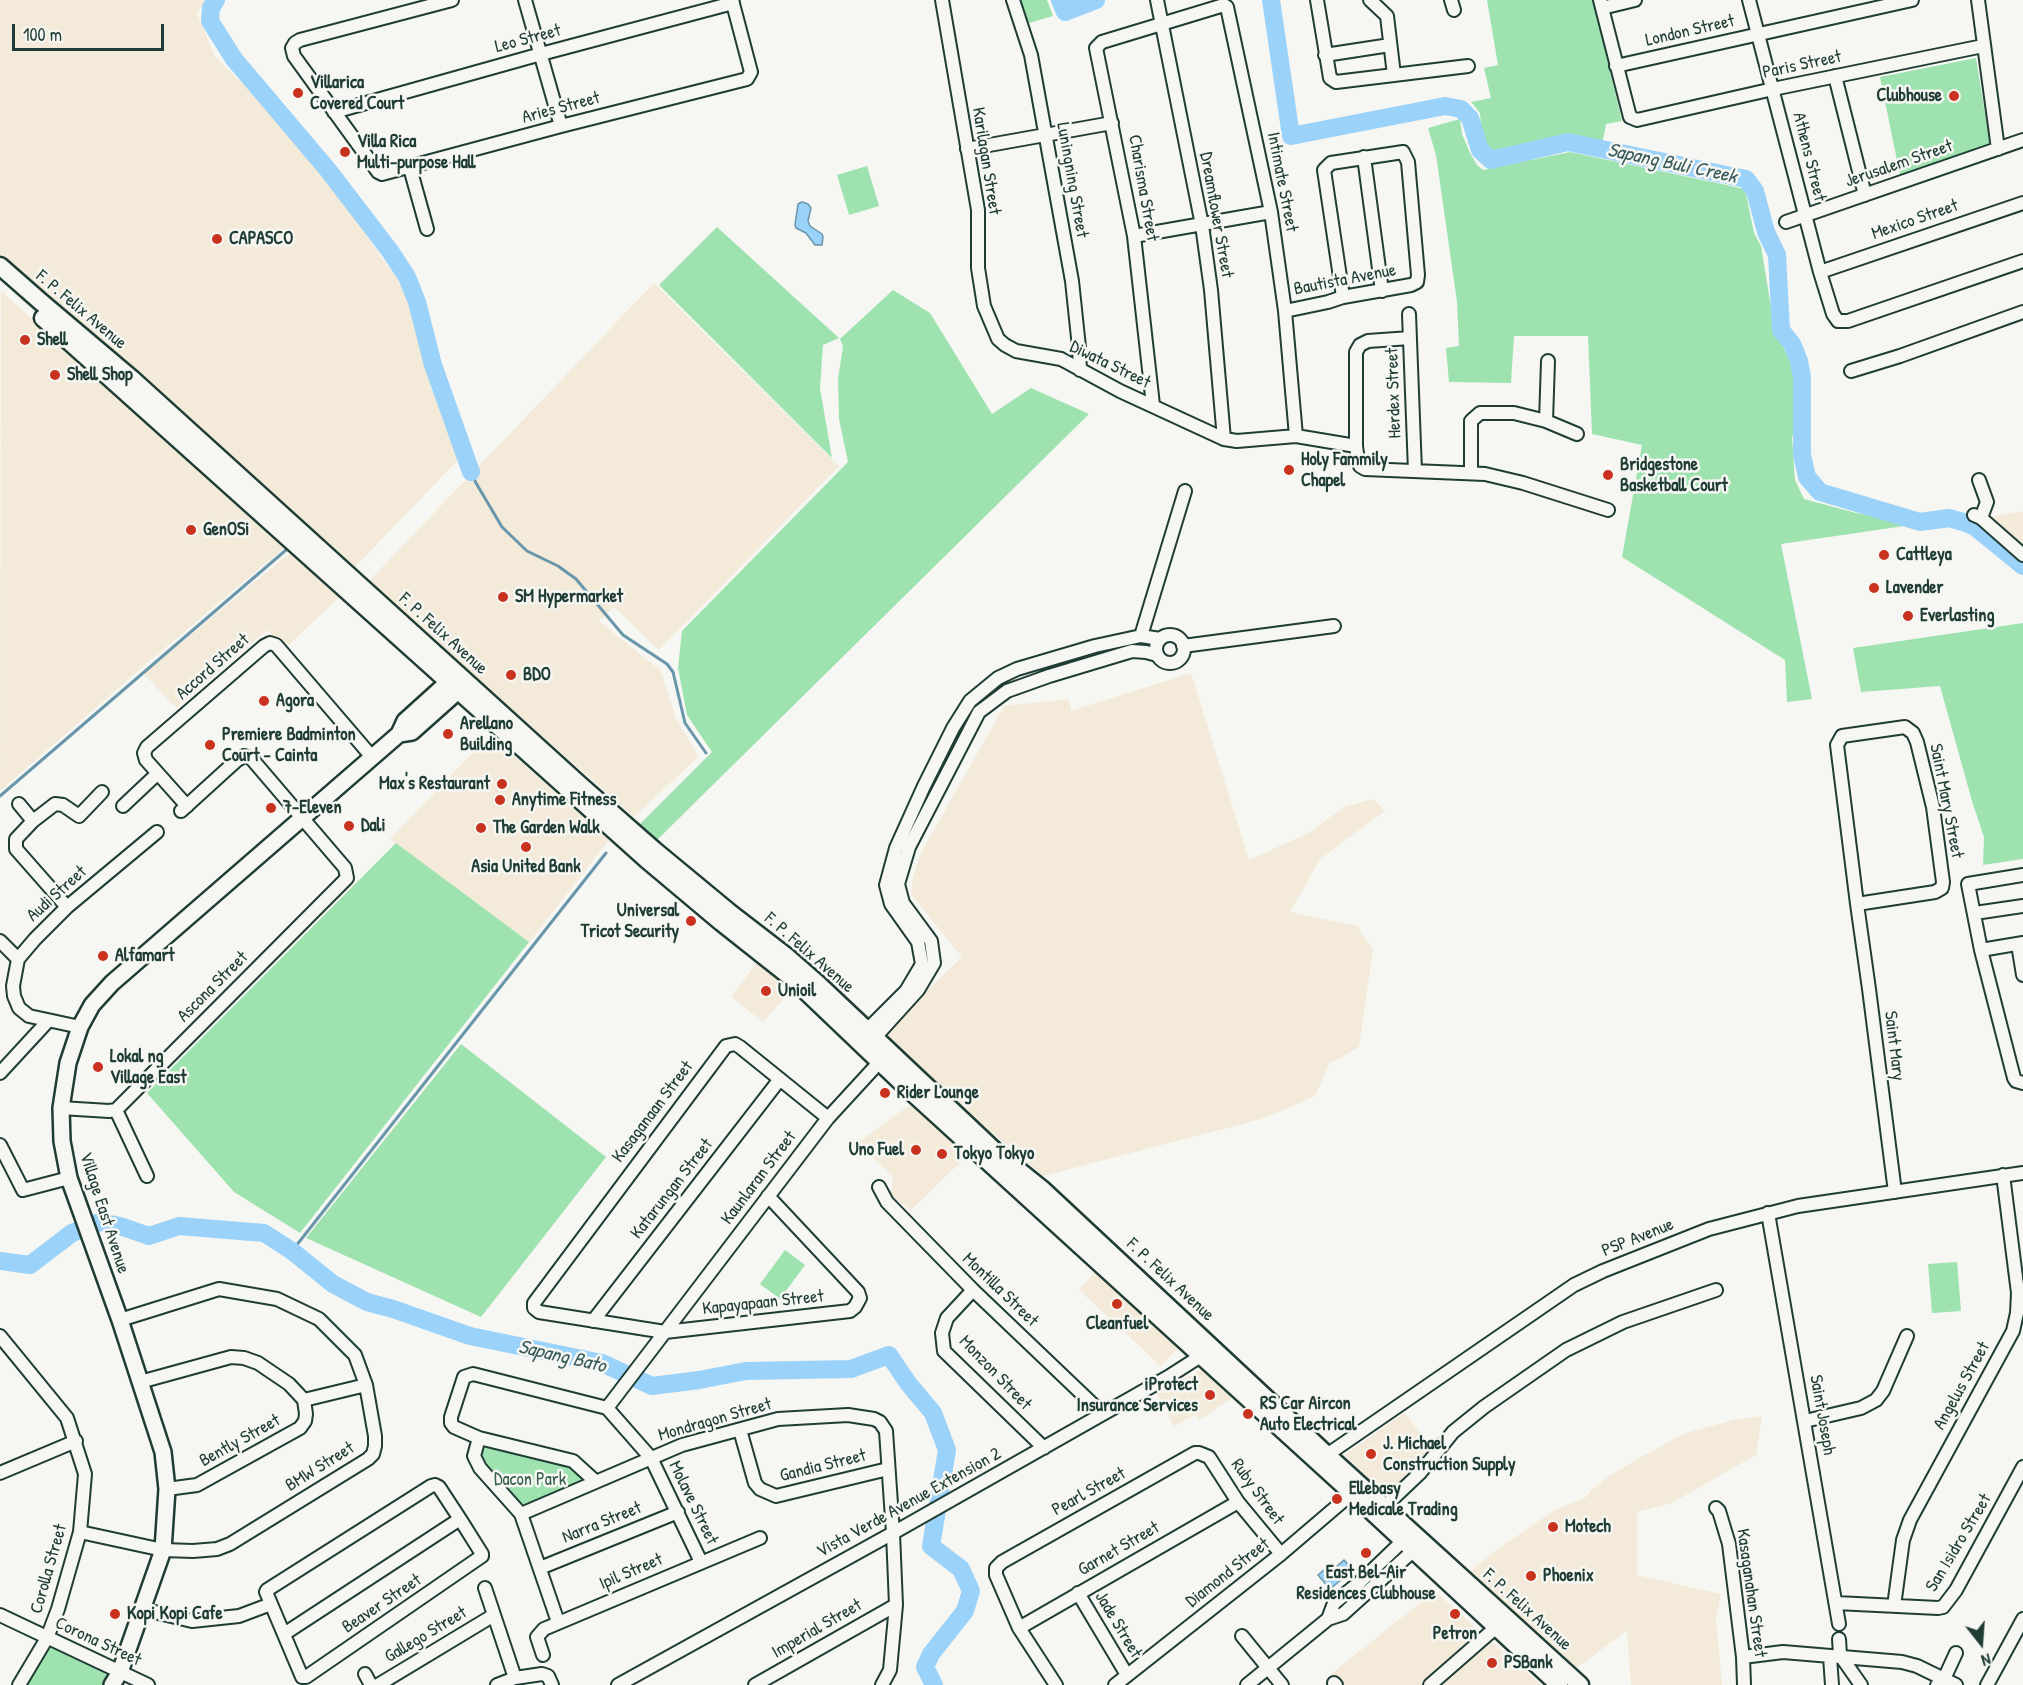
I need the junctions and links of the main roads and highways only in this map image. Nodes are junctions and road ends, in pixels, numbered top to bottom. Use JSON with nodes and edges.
{"nodes":[{"id":1,"x":0,"y":266,"type":"edge"},
{"id":2,"x":0,"y":280,"type":"edge"},
{"id":3,"x":458,"y":682,"type":"junction"},
{"id":4,"x":1501,"y":1623,"type":"junction"},
{"id":5,"x":1559,"y":1685,"type":"edge"},
{"id":6,"x":1580,"y":1685,"type":"edge"}],
"edges":[{"from":1,"to":3,"type":"main road","name":"F. P. Felix Avenue"},
{"from":2,"to":3,"type":"main road","name":"F. P. Felix Avenue"},
{"from":3,"to":4,"type":"main road","name":"F. P. Felix Avenue"},
{"from":4,"to":5,"type":"main road","name":"F. P. Felix Avenue"},
{"from":4,"to":6,"type":"main road","name":"F. P. Felix Avenue"}]}
